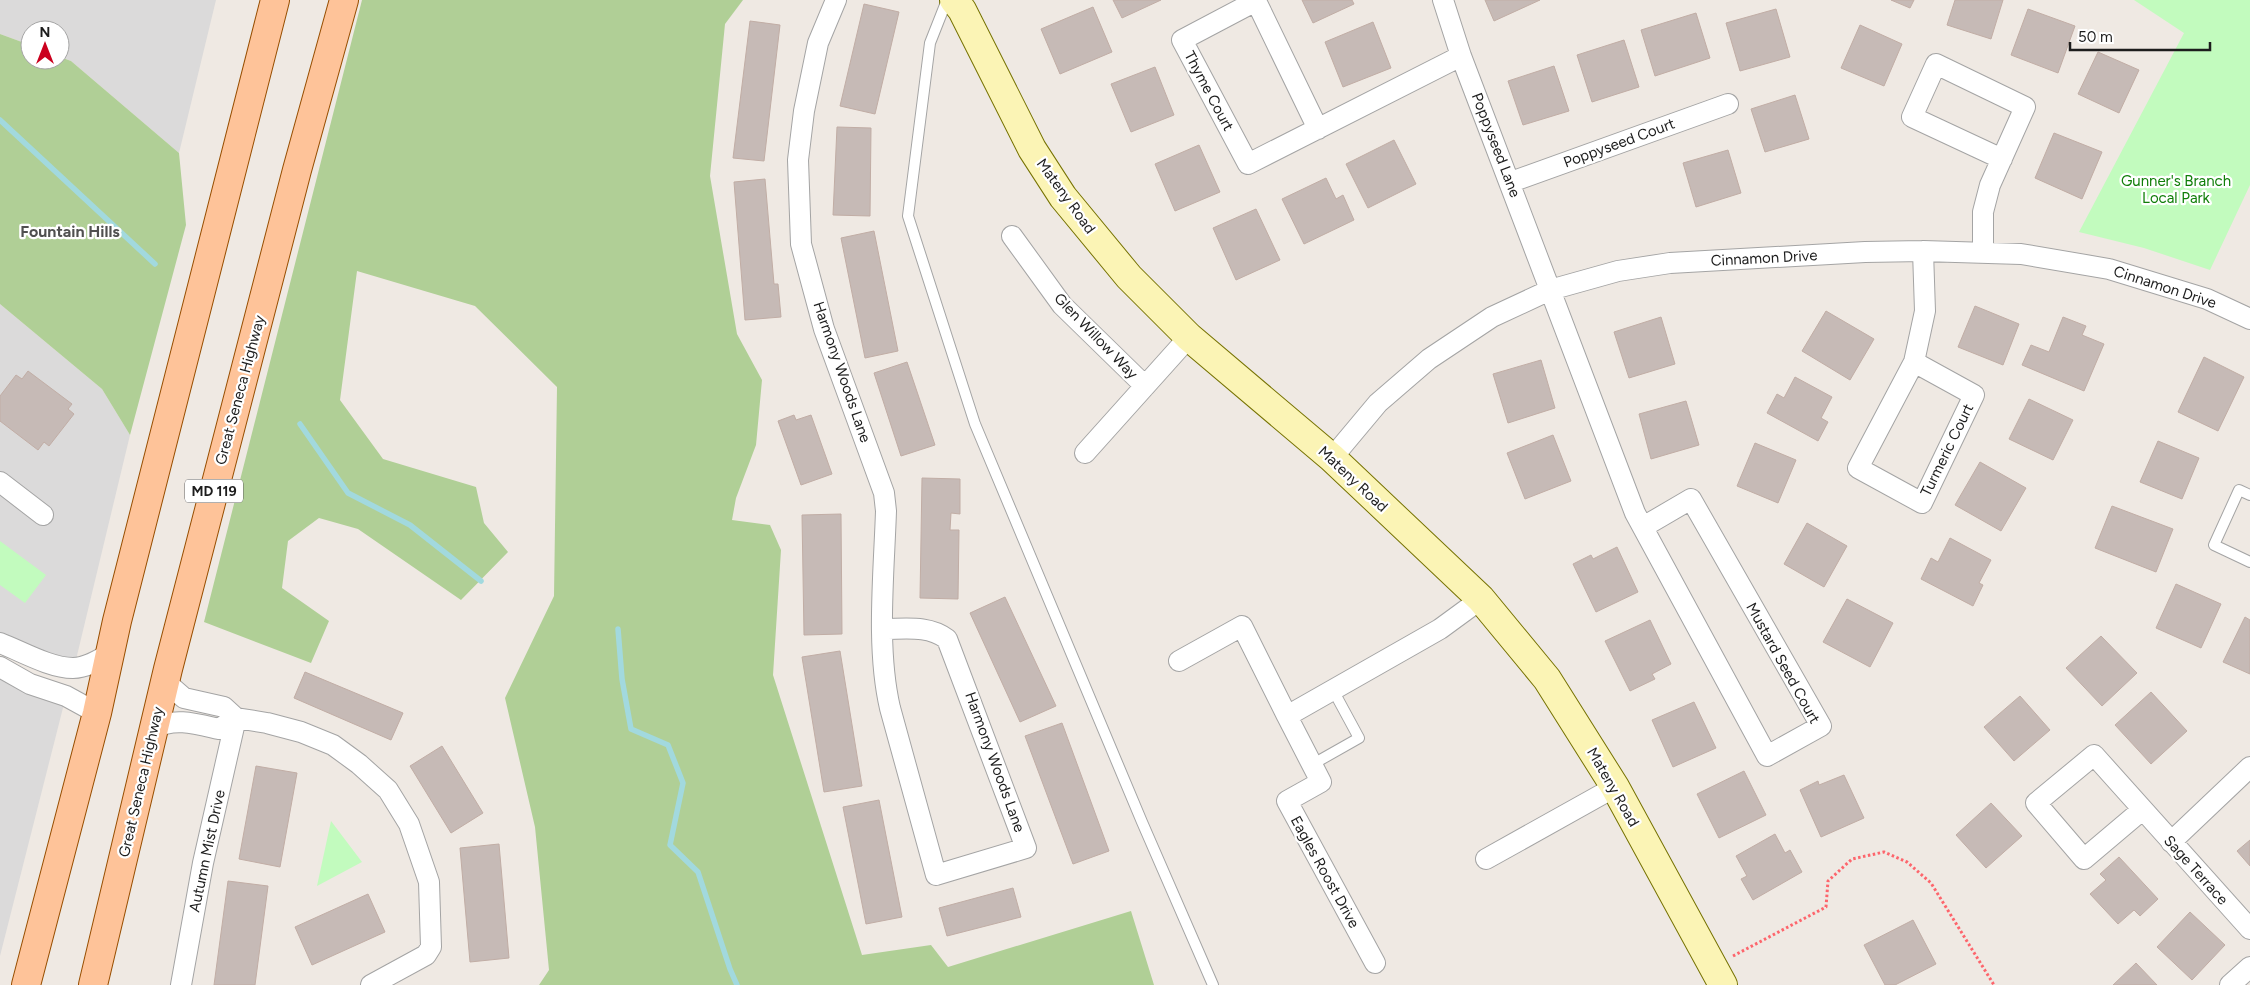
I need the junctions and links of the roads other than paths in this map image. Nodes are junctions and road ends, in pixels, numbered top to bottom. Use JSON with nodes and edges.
{"nodes":[{"id":1,"x":275,"y":0,"type":"edge"},
{"id":2,"x":344,"y":0,"type":"edge"},
{"id":3,"x":836,"y":0,"type":"edge"},
{"id":4,"x":947,"y":0,"type":"edge"},
{"id":5,"x":954,"y":0,"type":"edge"},
{"id":6,"x":1443,"y":0,"type":"edge"},
{"id":7,"x":1461,"y":56,"type":"junction"},
{"id":8,"x":1728,"y":104,"type":"dead end"},
{"id":9,"x":1318,"y":128,"type":"junction"},
{"id":10,"x":2002,"y":159,"type":"junction"},
{"id":11,"x":1511,"y":182,"type":"junction"},
{"id":12,"x":1012,"y":236,"type":"dead end"},
{"id":13,"x":1923,"y":251,"type":"junction"},
{"id":14,"x":1983,"y":252,"type":"junction"},
{"id":15,"x":1550,"y":290,"type":"junction"},
{"id":16,"x":2250,"y":319,"type":"edge"},
{"id":17,"x":1189,"y":337,"type":"junction"},
{"id":18,"x":1914,"y":362,"type":"junction"},
{"id":19,"x":1145,"y":386,"type":"junction"},
{"id":20,"x":1085,"y":453,"type":"dead end"},
{"id":21,"x":1332,"y":458,"type":"junction"},
{"id":22,"x":0,"y":482,"type":"edge"},
{"id":23,"x":2250,"y":495,"type":"edge"},
{"id":24,"x":43,"y":515,"type":"dead end"},
{"id":25,"x":1643,"y":527,"type":"junction"},
{"id":26,"x":2250,"y":562,"type":"edge"},
{"id":27,"x":1480,"y":598,"type":"junction"},
{"id":28,"x":883,"y":628,"type":"junction"},
{"id":29,"x":0,"y":643,"type":"edge"},
{"id":30,"x":109,"y":654,"type":"junction"},
{"id":31,"x":1179,"y":661,"type":"dead end"},
{"id":32,"x":0,"y":667,"type":"edge"},
{"id":33,"x":168,"y":669,"type":"junction"},
{"id":34,"x":1333,"y":690,"type":"junction"},
{"id":35,"x":97,"y":713,"type":"junction"},
{"id":36,"x":1288,"y":716,"type":"junction"},
{"id":37,"x":236,"y":718,"type":"junction"},
{"id":38,"x":154,"y":728,"type":"junction"},
{"id":39,"x":1312,"y":764,"type":"junction"},
{"id":40,"x":2250,"y":767,"type":"edge"},
{"id":41,"x":1615,"y":787,"type":"junction"},
{"id":42,"x":2142,"y":810,"type":"junction"},
{"id":43,"x":2171,"y":842,"type":"junction"},
{"id":44,"x":1486,"y":858,"type":"dead end"},
{"id":45,"x":2250,"y":929,"type":"edge"},
{"id":46,"x":1375,"y":963,"type":"dead end"},
{"id":47,"x":2250,"y":967,"type":"edge"},
{"id":48,"x":1718,"y":976,"type":"edge"},
{"id":49,"x":26,"y":985,"type":"edge"},
{"id":50,"x":93,"y":985,"type":"edge"},
{"id":51,"x":181,"y":985,"type":"edge"},
{"id":52,"x":371,"y":985,"type":"edge"},
{"id":53,"x":1213,"y":985,"type":"edge"},
{"id":54,"x":2230,"y":985,"type":"edge"}],
"edges":[{"from":1,"to":30,"type":"main road"},
{"from":2,"to":33,"type":"main road","name":"Great Seneca Highway","number":"MD 119"},
{"from":3,"to":28,"type":"street","name":"Harmony Woods Lane"},
{"from":4,"to":53,"type":"lane"},
{"from":5,"to":17,"type":"street","name":"Mateny Road"},
{"from":6,"to":7,"type":"street","name":"Poppyseed Lane"},
{"from":7,"to":9,"type":"street","name":"Thyme Court"},
{"from":7,"to":11,"type":"street","name":"Poppyseed Lane"},
{"from":8,"to":11,"type":"street","name":"Poppyseed Court"},
{"from":9,"to":9,"type":"street","name":"Thyme Court"},
{"from":10,"to":10,"type":"street"},
{"from":10,"to":14,"type":"street"},
{"from":11,"to":15,"type":"street","name":"Poppyseed Lane"},
{"from":12,"to":19,"type":"street","name":"Glen Willow Way"},
{"from":13,"to":14,"type":"street","name":"Cinnamon Drive"},
{"from":13,"to":15,"type":"street","name":"Cinnamon Drive"},
{"from":13,"to":18,"type":"street","name":"Turmeric Court"},
{"from":14,"to":16,"type":"street","name":"Cinnamon Drive"},
{"from":15,"to":21,"type":"street","name":"Cinnamon Drive"},
{"from":15,"to":25,"type":"street","name":"Mustard Seed Court"},
{"from":17,"to":19,"type":"street","name":"Glen Willow Way"},
{"from":17,"to":21,"type":"street","name":"Mateny Road"},
{"from":18,"to":18,"type":"street","name":"Turmeric Court"},
{"from":19,"to":20,"type":"street","name":"Glen Willow Way"},
{"from":21,"to":27,"type":"street","name":"Mateny Road"},
{"from":22,"to":24,"type":"street"},
{"from":23,"to":26,"type":"lane"},
{"from":25,"to":25,"type":"street","name":"Mustard Seed Court"},
{"from":27,"to":34,"type":"street"},
{"from":27,"to":41,"type":"street","name":"Mateny Road"},
{"from":28,"to":28,"type":"street","name":"Harmony Woods Lane"},
{"from":29,"to":30,"type":"street"},
{"from":30,"to":35,"type":"main road"},
{"from":31,"to":36,"type":"street","name":"Eagles Roost Drive"},
{"from":32,"to":35,"type":"street"},
{"from":33,"to":37,"type":"street"},
{"from":33,"to":38,"type":"main road","name":"Great Seneca Highway","number":"MD 119"},
{"from":34,"to":36,"type":"street"},
{"from":34,"to":39,"type":"lane"},
{"from":35,"to":49,"type":"main road"},
{"from":36,"to":39,"type":"street","name":"Eagles Roost Drive"},
{"from":37,"to":38,"type":"street"},
{"from":37,"to":51,"type":"street","name":"Autumn Mist Drive"},
{"from":37,"to":52,"type":"street"},
{"from":38,"to":50,"type":"main road","name":"Great Seneca Highway","number":"MD 119"},
{"from":39,"to":46,"type":"street","name":"Eagles Roost Drive"},
{"from":40,"to":43,"type":"street"},
{"from":41,"to":44,"type":"street"},
{"from":41,"to":48,"type":"street","name":"Mateny Road"},
{"from":42,"to":42,"type":"street","name":"Sage Terrace"},
{"from":42,"to":43,"type":"street","name":"Sage Terrace"},
{"from":43,"to":45,"type":"street","name":"Sage Terrace"},
{"from":47,"to":54,"type":"street"}]}
